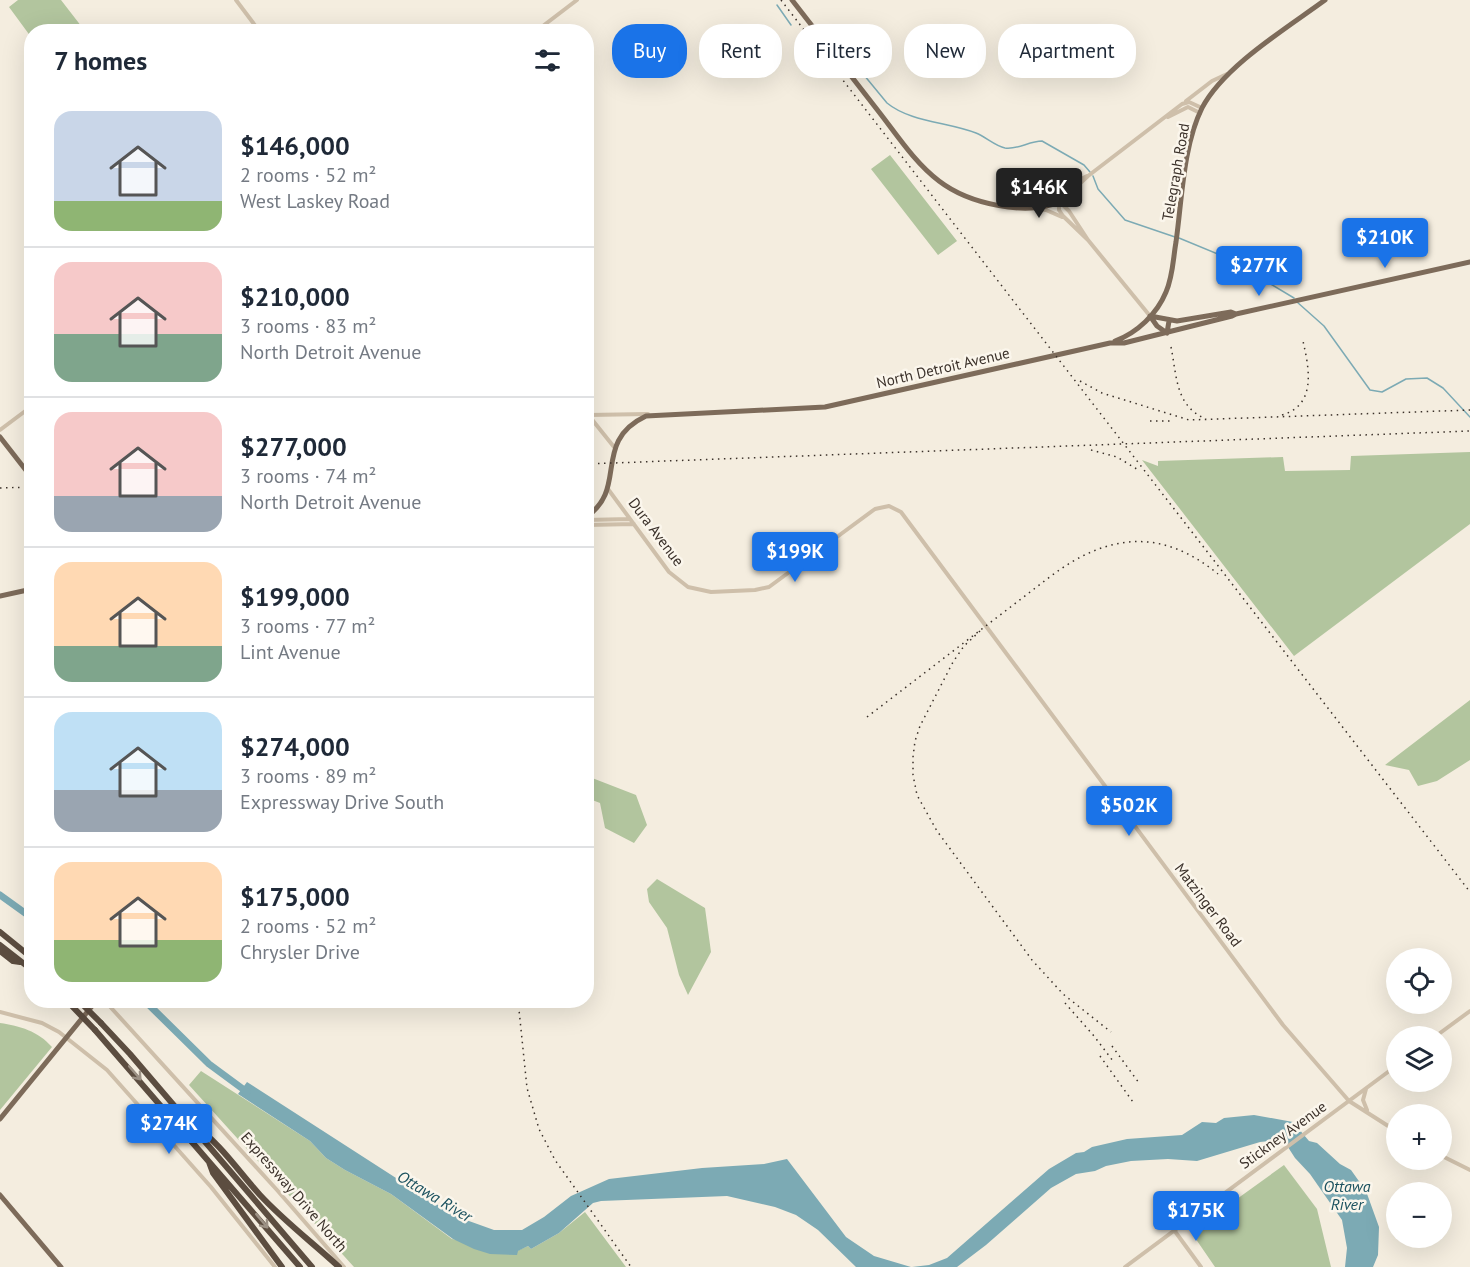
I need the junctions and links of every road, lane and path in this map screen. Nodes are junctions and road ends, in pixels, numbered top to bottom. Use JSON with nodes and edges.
{"nodes":[{"id":1,"x":236,"y":0,"type":"edge"},
{"id":2,"x":577,"y":0,"type":"edge"},
{"id":3,"x":792,"y":0,"type":"edge"},
{"id":4,"x":1325,"y":0,"type":"edge"},
{"id":5,"x":254,"y":24,"type":"edge"},
{"id":6,"x":546,"y":24,"type":"edge"},
{"id":7,"x":1233,"y":71,"type":"junction"},
{"id":8,"x":1184,"y":102,"type":"junction"},
{"id":9,"x":1201,"y":110,"type":"junction"},
{"id":10,"x":1167,"y":117,"type":"junction"},
{"id":11,"x":1088,"y":176,"type":"junction"},
{"id":12,"x":1072,"y":184,"type":"junction"},
{"id":13,"x":1041,"y":199,"type":"junction"},
{"id":14,"x":1059,"y":202,"type":"junction"},
{"id":15,"x":1017,"y":206,"type":"junction"},
{"id":16,"x":1032,"y":208,"type":"junction"},
{"id":17,"x":1066,"y":220,"type":"junction"},
{"id":18,"x":1088,"y":240,"type":"junction"},
{"id":19,"x":1470,"y":262,"type":"edge"},
{"id":20,"x":1236,"y":314,"type":"junction"},
{"id":21,"x":1150,"y":316,"type":"junction"},
{"id":22,"x":1169,"y":321,"type":"junction"},
{"id":23,"x":1167,"y":333,"type":"junction"},
{"id":24,"x":1110,"y":343,"type":"junction"},
{"id":25,"x":24,"y":412,"type":"edge"},
{"id":26,"x":594,"y":413,"type":"edge"},
{"id":27,"x":651,"y":415,"type":"junction"},
{"id":28,"x":594,"y":422,"type":"edge"},
{"id":29,"x":0,"y":430,"type":"edge"},
{"id":30,"x":0,"y":437,"type":"edge"},
{"id":31,"x":615,"y":447,"type":"junction"},
{"id":32,"x":24,"y":468,"type":"edge"},
{"id":33,"x":608,"y":489,"type":"junction"},
{"id":34,"x":889,"y":506,"type":"joint"},
{"id":35,"x":594,"y":512,"type":"edge"},
{"id":36,"x":630,"y":519,"type":"junction"},
{"id":37,"x":594,"y":521,"type":"edge"},
{"id":38,"x":594,"y":522,"type":"edge"},
{"id":39,"x":634,"y":524,"type":"junction"},
{"id":40,"x":24,"y":591,"type":"edge"},
{"id":41,"x":0,"y":596,"type":"edge"},
{"id":42,"x":0,"y":926,"type":"edge"},
{"id":43,"x":0,"y":932,"type":"edge"},
{"id":44,"x":8,"y":938,"type":"junction"},
{"id":45,"x":0,"y":945,"type":"edge"},
{"id":46,"x":0,"y":951,"type":"edge"},
{"id":47,"x":24,"y":951,"type":"edge"},
{"id":48,"x":24,"y":963,"type":"joint"},
{"id":49,"x":74,"y":1008,"type":"edge"},
{"id":50,"x":86,"y":1008,"type":"edge"},
{"id":51,"x":91,"y":1008,"type":"edge"},
{"id":52,"x":111,"y":1008,"type":"edge"},
{"id":53,"x":1470,"y":1011,"type":"edge"},
{"id":54,"x":0,"y":1012,"type":"edge"},
{"id":55,"x":1450,"y":1026,"type":"edge"},
{"id":56,"x":67,"y":1037,"type":"junction"},
{"id":57,"x":1386,"y":1074,"type":"edge"},
{"id":58,"x":1368,"y":1087,"type":"junction"},
{"id":59,"x":1349,"y":1101,"type":"junction"},
{"id":60,"x":1372,"y":1115,"type":"junction"},
{"id":61,"x":0,"y":1119,"type":"edge"},
{"id":62,"x":188,"y":1122,"type":"junction"},
{"id":63,"x":1386,"y":1124,"type":"edge"},
{"id":64,"x":208,"y":1159,"type":"junction"},
{"id":65,"x":1452,"y":1161,"type":"edge"},
{"id":66,"x":1470,"y":1170,"type":"edge"},
{"id":67,"x":0,"y":1194,"type":"edge"},
{"id":68,"x":1174,"y":1230,"type":"junction"},
{"id":69,"x":61,"y":1267,"type":"edge"},
{"id":70,"x":275,"y":1267,"type":"edge"},
{"id":71,"x":282,"y":1267,"type":"edge"},
{"id":72,"x":300,"y":1267,"type":"edge"},
{"id":73,"x":312,"y":1267,"type":"edge"},
{"id":74,"x":339,"y":1267,"type":"edge"},
{"id":75,"x":344,"y":1267,"type":"edge"},
{"id":76,"x":1125,"y":1267,"type":"edge"},
{"id":77,"x":1201,"y":1267,"type":"edge"}],
"edges":[{"from":1,"to":5,"type":"street"},
{"from":2,"to":6,"type":"street"},
{"from":3,"to":15,"type":"main road"},
{"from":4,"to":7,"type":"main road","name":"Telegraph Road"},
{"from":7,"to":8,"type":"street"},
{"from":7,"to":9,"type":"main road","name":"Telegraph Road"},
{"from":8,"to":9,"type":"street"},
{"from":8,"to":10,"type":"street"},
{"from":9,"to":10,"type":"street"},
{"from":9,"to":21,"type":"main road","name":"Telegraph Road"},
{"from":10,"to":11,"type":"street"},
{"from":11,"to":12,"type":"street"},
{"from":11,"to":14,"type":"street"},
{"from":12,"to":13,"type":"street"},
{"from":12,"to":14,"type":"street"},
{"from":13,"to":14,"type":"main road"},
{"from":13,"to":15,"type":"main road"},
{"from":14,"to":16,"type":"main road"},
{"from":14,"to":17,"type":"street"},
{"from":14,"to":18,"type":"street"},
{"from":15,"to":16,"type":"main road"},
{"from":16,"to":17,"type":"street"},
{"from":17,"to":18,"type":"street"},
{"from":18,"to":21,"type":"street"},
{"from":19,"to":20,"type":"main road","name":"North Detroit Avenue"},
{"from":20,"to":22,"type":"main road","name":"North Detroit Avenue"},
{"from":20,"to":23,"type":"main road","name":"North Detroit Avenue"},
{"from":21,"to":22,"type":"main road","name":"North Detroit Avenue"},
{"from":21,"to":23,"type":"main road"},
{"from":21,"to":24,"type":"main road","name":"Telegraph Road"},
{"from":22,"to":23,"type":"main road"},
{"from":23,"to":24,"type":"main road","name":"North Detroit Avenue"},
{"from":24,"to":27,"type":"main road","name":"North Detroit Avenue"},
{"from":25,"to":29,"type":"street"},
{"from":26,"to":27,"type":"street","name":"North Detroit Avenue"},
{"from":27,"to":31,"type":"main road","name":"North Detroit Avenue"},
{"from":28,"to":31,"type":"street"},
{"from":30,"to":32,"type":"main road"},
{"from":31,"to":33,"type":"main road","name":"North Detroit Avenue"},
{"from":33,"to":35,"type":"main road","name":"North Detroit Avenue"},
{"from":33,"to":36,"type":"street","name":"Dura Avenue"},
{"from":34,"to":39,"type":"street","name":"Dura Avenue"},
{"from":34,"to":59,"type":"street","name":"Matzinger Road"},
{"from":36,"to":37,"type":"street"},
{"from":36,"to":39,"type":"street","name":"Dura Avenue"},
{"from":38,"to":39,"type":"street"},
{"from":40,"to":41,"type":"main road"},
{"from":42,"to":44,"type":"highway"},
{"from":43,"to":44,"type":"highway"},
{"from":44,"to":47,"type":"highway"},
{"from":45,"to":48,"type":"highway"},
{"from":46,"to":48,"type":"highway"},
{"from":49,"to":64,"type":"highway","one_way":true,"bridge":true},
{"from":50,"to":62,"type":"highway","bridge":true},
{"from":51,"to":56,"type":"main road"},
{"from":52,"to":75,"type":"street","name":"Expressway Drive North"},
{"from":53,"to":55,"type":"street"},
{"from":54,"to":56,"type":"street"},
{"from":56,"to":61,"type":"main road"},
{"from":56,"to":70,"type":"street"},
{"from":57,"to":58,"type":"street","name":"Stickney Avenue"},
{"from":58,"to":59,"type":"street","name":"Stickney Avenue"},
{"from":58,"to":60,"type":"street"},
{"from":59,"to":60,"type":"street","name":"Matzinger Road"},
{"from":59,"to":68,"type":"street","name":"Stickney Avenue"},
{"from":60,"to":63,"type":"street","name":"Matzinger Road"},
{"from":62,"to":73,"type":"highway"},
{"from":62,"to":74,"type":"highway"},
{"from":64,"to":71,"type":"highway"},
{"from":64,"to":72,"type":"highway","one_way":true},
{"from":65,"to":66,"type":"street"},
{"from":67,"to":69,"type":"main road"},
{"from":68,"to":76,"type":"street","name":"Stickney Avenue"},
{"from":68,"to":77,"type":"street"}]}
